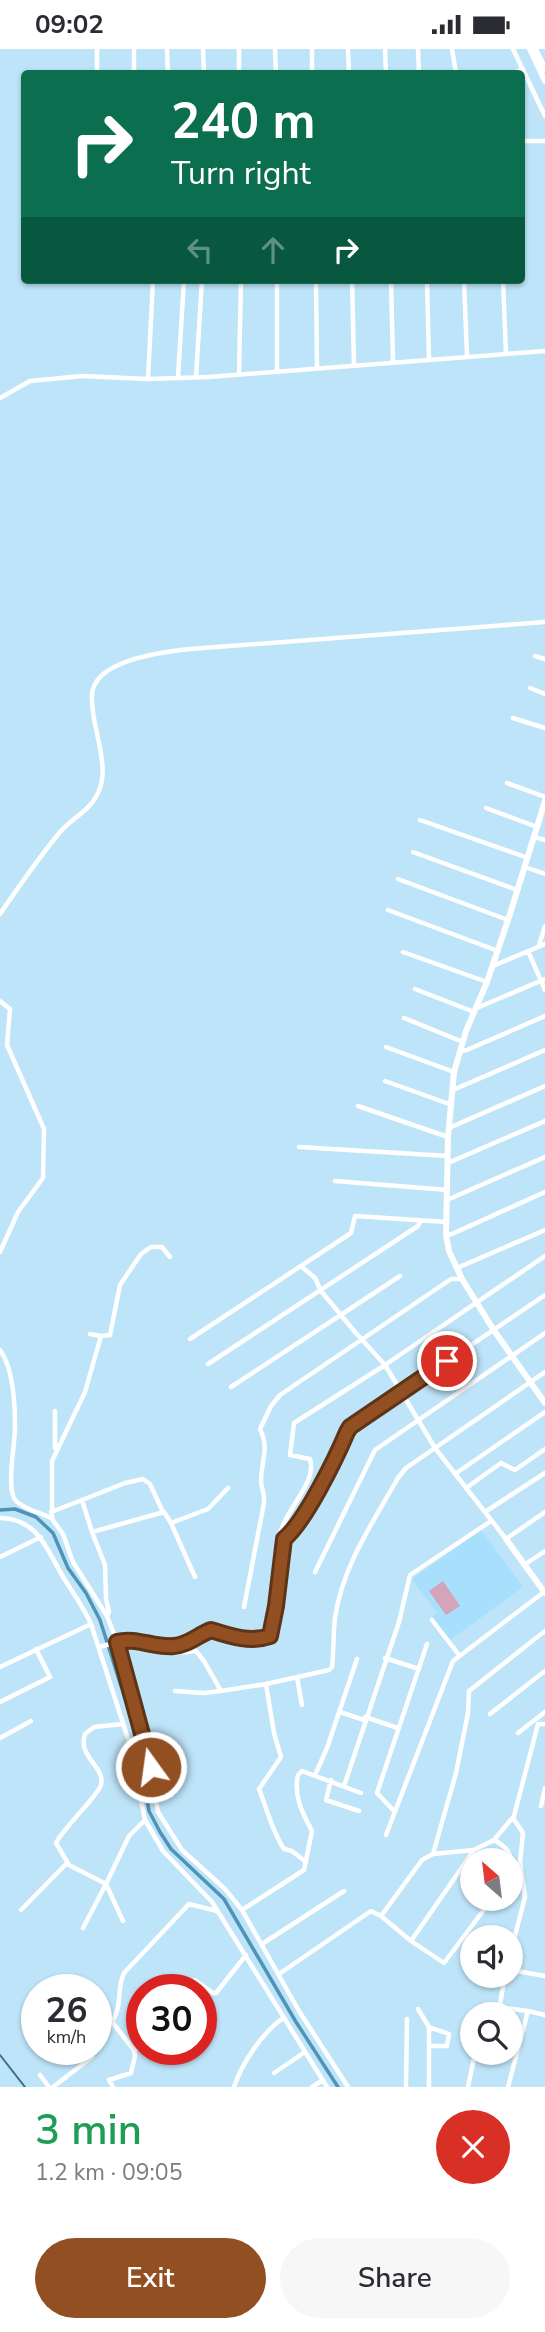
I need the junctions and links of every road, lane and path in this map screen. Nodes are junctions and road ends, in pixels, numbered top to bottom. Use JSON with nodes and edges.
{"nodes":[{"id":1,"x":97,"y":49,"type":"edge"},
{"id":2,"x":134,"y":49,"type":"edge"},
{"id":3,"x":167,"y":49,"type":"edge"},
{"id":4,"x":203,"y":49,"type":"edge"},
{"id":5,"x":239,"y":49,"type":"edge"},
{"id":6,"x":275,"y":49,"type":"edge"},
{"id":7,"x":312,"y":49,"type":"edge"},
{"id":8,"x":348,"y":49,"type":"edge"},
{"id":9,"x":385,"y":49,"type":"edge"},
{"id":10,"x":418,"y":49,"type":"edge"},
{"id":11,"x":452,"y":49,"type":"edge"},
{"id":12,"x":513,"y":49,"type":"edge"},
{"id":13,"x":530,"y":49,"type":"edge"},
{"id":14,"x":536,"y":49,"type":"edge"},
{"id":15,"x":544,"y":63,"type":"edge"},
{"id":16,"x":523,"y":69,"type":"edge"},
{"id":17,"x":97,"y":70,"type":"edge"},
{"id":18,"x":134,"y":70,"type":"edge"},
{"id":19,"x":168,"y":70,"type":"edge"},
{"id":20,"x":204,"y":70,"type":"edge"},
{"id":21,"x":239,"y":70,"type":"edge"},
{"id":22,"x":276,"y":70,"type":"edge"},
{"id":23,"x":312,"y":70,"type":"edge"},
{"id":24,"x":349,"y":70,"type":"edge"},
{"id":25,"x":386,"y":70,"type":"edge"},
{"id":26,"x":419,"y":70,"type":"edge"},
{"id":27,"x":456,"y":70,"type":"edge"},
{"id":28,"x":525,"y":73,"type":"edge"},
{"id":29,"x":545,"y":81,"type":"edge"},
{"id":30,"x":545,"y":116,"type":"edge"},
{"id":31,"x":525,"y":141,"type":"edge"},
{"id":32,"x":545,"y":141,"type":"edge"},
{"id":33,"x":153,"y":284,"type":"edge"},
{"id":34,"x":184,"y":284,"type":"edge"},
{"id":35,"x":202,"y":284,"type":"edge"},
{"id":36,"x":241,"y":284,"type":"edge"},
{"id":37,"x":277,"y":284,"type":"edge"},
{"id":38,"x":316,"y":284,"type":"edge"},
{"id":39,"x":352,"y":284,"type":"edge"},
{"id":40,"x":391,"y":284,"type":"edge"},
{"id":41,"x":427,"y":284,"type":"edge"},
{"id":42,"x":464,"y":284,"type":"edge"},
{"id":43,"x":503,"y":284,"type":"edge"},
{"id":44,"x":545,"y":351,"type":"edge"},
{"id":45,"x":506,"y":354,"type":"junction"},
{"id":46,"x":467,"y":357,"type":"junction"},
{"id":47,"x":429,"y":360,"type":"junction"},
{"id":48,"x":393,"y":362,"type":"junction"},
{"id":49,"x":354,"y":365,"type":"junction"},
{"id":50,"x":317,"y":368,"type":"junction"},
{"id":51,"x":277,"y":372,"type":"junction"},
{"id":52,"x":239,"y":374,"type":"junction"},
{"id":53,"x":178,"y":377,"type":"junction"},
{"id":54,"x":196,"y":377,"type":"junction"},
{"id":55,"x":148,"y":379,"type":"junction"},
{"id":56,"x":0,"y":398,"type":"edge"},
{"id":57,"x":545,"y":622,"type":"edge"},
{"id":58,"x":535,"y":656,"type":"dead end"},
{"id":59,"x":545,"y":659,"type":"edge"},
{"id":60,"x":530,"y":688,"type":"dead end"},
{"id":61,"x":545,"y":694,"type":"edge"},
{"id":62,"x":513,"y":718,"type":"dead end"},
{"id":63,"x":545,"y":728,"type":"edge"},
{"id":64,"x":507,"y":783,"type":"dead end"},
{"id":65,"x":545,"y":802,"type":"edge"},
{"id":66,"x":486,"y":809,"type":"dead end"},
{"id":67,"x":420,"y":820,"type":"dead end"},
{"id":68,"x":537,"y":827,"type":"junction"},
{"id":69,"x":534,"y":837,"type":"junction"},
{"id":70,"x":545,"y":840,"type":"edge"},
{"id":71,"x":413,"y":852,"type":"dead end"},
{"id":72,"x":527,"y":857,"type":"junction"},
{"id":73,"x":525,"y":867,"type":"junction"},
{"id":74,"x":545,"y":874,"type":"edge"},
{"id":75,"x":398,"y":879,"type":"dead end"},
{"id":76,"x":517,"y":890,"type":"junction"},
{"id":77,"x":388,"y":909,"type":"dead end"},
{"id":78,"x":0,"y":914,"type":"edge"},
{"id":79,"x":508,"y":920,"type":"junction"},
{"id":80,"x":545,"y":926,"type":"edge"},
{"id":81,"x":542,"y":945,"type":"edge"},
{"id":82,"x":498,"y":951,"type":"junction"},
{"id":83,"x":527,"y":951,"type":"junction"},
{"id":84,"x":403,"y":952,"type":"dead end"},
{"id":85,"x":493,"y":966,"type":"junction"},
{"id":86,"x":543,"y":980,"type":"edge"},
{"id":87,"x":487,"y":982,"type":"junction"},
{"id":88,"x":415,"y":989,"type":"dead end"},
{"id":89,"x":545,"y":990,"type":"edge"},
{"id":90,"x":0,"y":1001,"type":"edge"},
{"id":91,"x":476,"y":1010,"type":"junction"},
{"id":92,"x":545,"y":1016,"type":"edge"},
{"id":93,"x":404,"y":1018,"type":"dead end"},
{"id":94,"x":463,"y":1042,"type":"junction"},
{"id":95,"x":386,"y":1047,"type":"dead end"},
{"id":96,"x":545,"y":1050,"type":"edge"},
{"id":97,"x":460,"y":1051,"type":"junction"},
{"id":98,"x":454,"y":1072,"type":"junction"},
{"id":99,"x":385,"y":1081,"type":"dead end"},
{"id":100,"x":545,"y":1086,"type":"edge"},
{"id":101,"x":453,"y":1090,"type":"junction"},
{"id":102,"x":452,"y":1105,"type":"junction"},
{"id":103,"x":358,"y":1106,"type":"dead end"},
{"id":104,"x":545,"y":1121,"type":"edge"},
{"id":105,"x":449,"y":1128,"type":"junction"},
{"id":106,"x":448,"y":1137,"type":"junction"},
{"id":107,"x":299,"y":1147,"type":"dead end"},
{"id":108,"x":545,"y":1157,"type":"edge"},
{"id":109,"x":448,"y":1160,"type":"junction"},
{"id":110,"x":335,"y":1181,"type":"dead end"},
{"id":111,"x":447,"y":1190,"type":"junction"},
{"id":112,"x":545,"y":1192,"type":"edge"},
{"id":113,"x":447,"y":1199,"type":"junction"},
{"id":114,"x":421,"y":1220,"type":"junction"},
{"id":115,"x":447,"y":1222,"type":"junction"},
{"id":116,"x":545,"y":1230,"type":"edge"},
{"id":117,"x":446,"y":1235,"type":"junction"},
{"id":118,"x":0,"y":1252,"type":"edge"},
{"id":119,"x":545,"y":1256,"type":"edge"},
{"id":120,"x":170,"y":1257,"type":"dead end"},
{"id":121,"x":301,"y":1266,"type":"junction"},
{"id":122,"x":457,"y":1268,"type":"junction"},
{"id":123,"x":400,"y":1276,"type":"dead end"},
{"id":124,"x":462,"y":1279,"type":"junction"},
{"id":125,"x":321,"y":1291,"type":"junction"},
{"id":126,"x":545,"y":1295,"type":"edge"},
{"id":127,"x":476,"y":1303,"type":"junction"},
{"id":128,"x":341,"y":1315,"type":"junction"},
{"id":129,"x":494,"y":1329,"type":"junction"},
{"id":130,"x":545,"y":1333,"type":"edge"},
{"id":131,"x":90,"y":1334,"type":"dead end"},
{"id":132,"x":101,"y":1336,"type":"junction"},
{"id":133,"x":190,"y":1339,"type":"dead end"},
{"id":134,"x":363,"y":1339,"type":"junction"},
{"id":135,"x":0,"y":1350,"type":"edge"},
{"id":136,"x":511,"y":1356,"type":"junction"},
{"id":137,"x":208,"y":1364,"type":"dead end"},
{"id":138,"x":385,"y":1365,"type":"junction"},
{"id":139,"x":545,"y":1372,"type":"edge"},
{"id":140,"x":530,"y":1382,"type":"junction"},
{"id":141,"x":231,"y":1387,"type":"dead end"},
{"id":142,"x":401,"y":1393,"type":"junction"},
{"id":143,"x":545,"y":1403,"type":"edge"},
{"id":144,"x":55,"y":1411,"type":"dead end"},
{"id":145,"x":545,"y":1412,"type":"edge"},
{"id":146,"x":418,"y":1420,"type":"junction"},
{"id":147,"x":435,"y":1448,"type":"junction"},
{"id":148,"x":545,"y":1450,"type":"edge"},
{"id":149,"x":55,"y":1453,"type":"junction"},
{"id":150,"x":545,"y":1473,"type":"edge"},
{"id":151,"x":455,"y":1474,"type":"junction"},
{"id":152,"x":228,"y":1488,"type":"dead end"},
{"id":153,"x":466,"y":1488,"type":"junction"},
{"id":154,"x":82,"y":1500,"type":"junction"},
{"id":155,"x":51,"y":1512,"type":"junction"},
{"id":156,"x":164,"y":1512,"type":"junction"},
{"id":157,"x":485,"y":1512,"type":"junction"},
{"id":158,"x":545,"y":1512,"type":"edge"},
{"id":159,"x":0,"y":1518,"type":"edge"},
{"id":160,"x":52,"y":1518,"type":"junction"},
{"id":161,"x":491,"y":1521,"type":"junction"},
{"id":162,"x":172,"y":1523,"type":"junction"},
{"id":163,"x":92,"y":1532,"type":"junction"},
{"id":164,"x":41,"y":1537,"type":"junction"},
{"id":165,"x":284,"y":1539,"type":"junction"},
{"id":166,"x":506,"y":1539,"type":"junction"},
{"id":167,"x":545,"y":1551,"type":"edge"},
{"id":168,"x":0,"y":1557,"type":"edge"},
{"id":169,"x":524,"y":1565,"type":"junction"},
{"id":170,"x":315,"y":1572,"type":"dead end"},
{"id":171,"x":195,"y":1577,"type":"dead end"},
{"id":172,"x":545,"y":1593,"type":"edge"},
{"id":173,"x":244,"y":1607,"type":"dead end"},
{"id":174,"x":107,"y":1616,"type":"junction"},
{"id":175,"x":432,"y":1620,"type":"dead end"},
{"id":176,"x":91,"y":1624,"type":"junction"},
{"id":177,"x":545,"y":1631,"type":"edge"},
{"id":178,"x":120,"y":1641,"type":"junction"},
{"id":179,"x":427,"y":1644,"type":"dead end"},
{"id":180,"x":99,"y":1647,"type":"junction"},
{"id":181,"x":36,"y":1649,"type":"junction"},
{"id":182,"x":459,"y":1655,"type":"junction"},
{"id":183,"x":385,"y":1658,"type":"junction"},
{"id":184,"x":357,"y":1659,"type":"dead end"},
{"id":185,"x":0,"y":1667,"type":"edge"},
{"id":186,"x":419,"y":1669,"type":"junction"},
{"id":187,"x":545,"y":1671,"type":"edge"},
{"id":188,"x":297,"y":1677,"type":"junction"},
{"id":189,"x":266,"y":1684,"type":"junction"},
{"id":190,"x":175,"y":1691,"type":"dead end"},
{"id":191,"x":221,"y":1691,"type":"junction"},
{"id":192,"x":0,"y":1702,"type":"edge"},
{"id":193,"x":302,"y":1705,"type":"dead end"},
{"id":194,"x":340,"y":1712,"type":"junction"},
{"id":195,"x":545,"y":1712,"type":"edge"},
{"id":196,"x":490,"y":1714,"type":"dead end"},
{"id":197,"x":365,"y":1719,"type":"junction"},
{"id":198,"x":31,"y":1721,"type":"dead end"},
{"id":199,"x":123,"y":1724,"type":"junction"},
{"id":200,"x":545,"y":1724,"type":"edge"},
{"id":201,"x":398,"y":1728,"type":"junction"},
{"id":202,"x":149,"y":1730,"type":"dead end"},
{"id":203,"x":518,"y":1733,"type":"dead end"},
{"id":204,"x":0,"y":1738,"type":"edge"},
{"id":205,"x":315,"y":1775,"type":"junction"},
{"id":206,"x":331,"y":1780,"type":"junction"},
{"id":207,"x":344,"y":1786,"type":"junction"},
{"id":208,"x":545,"y":1788,"type":"edge"},
{"id":209,"x":361,"y":1793,"type":"dead end"},
{"id":210,"x":541,"y":1806,"type":"dead end"},
{"id":211,"x":359,"y":1811,"type":"dead end"},
{"id":212,"x":394,"y":1811,"type":"junction"},
{"id":213,"x":513,"y":1818,"type":"junction"},
{"id":214,"x":145,"y":1820,"type":"junction"},
{"id":215,"x":386,"y":1835,"type":"dead end"},
{"id":216,"x":494,"y":1840,"type":"junction"},
{"id":217,"x":478,"y":1848,"type":"edge"},
{"id":218,"x":507,"y":1848,"type":"edge"},
{"id":219,"x":460,"y":1851,"type":"edge"},
{"id":220,"x":433,"y":1854,"type":"junction"},
{"id":221,"x":306,"y":1862,"type":"junction"},
{"id":222,"x":67,"y":1863,"type":"junction"},
{"id":223,"x":460,"y":1870,"type":"edge"},
{"id":224,"x":106,"y":1884,"type":"junction"},
{"id":225,"x":344,"y":1891,"type":"dead end"},
{"id":226,"x":20,"y":1910,"type":"dead end"},
{"id":227,"x":242,"y":1910,"type":"junction"},
{"id":228,"x":218,"y":1911,"type":"junction"},
{"id":229,"x":483,"y":1911,"type":"edge"},
{"id":230,"x":381,"y":1916,"type":"junction"},
{"id":231,"x":123,"y":1921,"type":"dead end"},
{"id":232,"x":517,"y":1925,"type":"edge"},
{"id":233,"x":83,"y":1928,"type":"dead end"},
{"id":234,"x":411,"y":1941,"type":"junction"},
{"id":235,"x":262,"y":1944,"type":"junction"},
{"id":236,"x":246,"y":1955,"type":"junction"},
{"id":237,"x":523,"y":1972,"type":"edge"},
{"id":238,"x":279,"y":1974,"type":"junction"},
{"id":239,"x":545,"y":1976,"type":"edge"},
{"id":240,"x":503,"y":1988,"type":"edge"},
{"id":241,"x":217,"y":1992,"type":"edge"},
{"id":242,"x":418,"y":2009,"type":"dead end"},
{"id":243,"x":528,"y":2011,"type":"junction"},
{"id":244,"x":545,"y":2015,"type":"edge"},
{"id":245,"x":283,"y":2018,"type":"junction"},
{"id":246,"x":407,"y":2019,"type":"dead end"},
{"id":247,"x":429,"y":2027,"type":"junction"},
{"id":248,"x":126,"y":2040,"type":"edge"},
{"id":249,"x":430,"y":2046,"type":"junction"},
{"id":250,"x":305,"y":2052,"type":"junction"},
{"id":251,"x":81,"y":2065,"type":"edge"},
{"id":252,"x":133,"y":2065,"type":"edge"},
{"id":253,"x":473,"y":2065,"type":"edge"},
{"id":254,"x":274,"y":2073,"type":"dead end"},
{"id":255,"x":40,"y":2075,"type":"dead end"},
{"id":256,"x":323,"y":2080,"type":"junction"},
{"id":257,"x":51,"y":2087,"type":"edge"},
{"id":258,"x":113,"y":2087,"type":"edge"},
{"id":259,"x":234,"y":2087,"type":"edge"},
{"id":260,"x":312,"y":2087,"type":"edge"},
{"id":261,"x":327,"y":2087,"type":"edge"},
{"id":262,"x":348,"y":2087,"type":"edge"},
{"id":263,"x":406,"y":2087,"type":"edge"},
{"id":264,"x":429,"y":2087,"type":"edge"},
{"id":265,"x":468,"y":2087,"type":"edge"},
{"id":266,"x":508,"y":2087,"type":"edge"}],
"edges":[{"from":1,"to":17,"type":"street"},
{"from":2,"to":18,"type":"street"},
{"from":3,"to":19,"type":"street"},
{"from":4,"to":20,"type":"street"},
{"from":5,"to":21,"type":"street"},
{"from":6,"to":22,"type":"street"},
{"from":7,"to":23,"type":"street"},
{"from":8,"to":24,"type":"street"},
{"from":9,"to":25,"type":"street"},
{"from":10,"to":26,"type":"street"},
{"from":11,"to":27,"type":"street"},
{"from":12,"to":16,"type":"street"},
{"from":13,"to":29,"type":"street"},
{"from":14,"to":15,"type":"street"},
{"from":28,"to":30,"type":"street"},
{"from":31,"to":32,"type":"street"},
{"from":33,"to":55,"type":"street"},
{"from":34,"to":53,"type":"street"},
{"from":35,"to":54,"type":"street"},
{"from":36,"to":52,"type":"street"},
{"from":37,"to":51,"type":"street"},
{"from":38,"to":50,"type":"street"},
{"from":39,"to":49,"type":"street"},
{"from":40,"to":48,"type":"street"},
{"from":41,"to":47,"type":"street"},
{"from":42,"to":46,"type":"street"},
{"from":43,"to":45,"type":"street"},
{"from":44,"to":45,"type":"street"},
{"from":45,"to":46,"type":"street"},
{"from":46,"to":47,"type":"street"},
{"from":47,"to":48,"type":"street"},
{"from":48,"to":49,"type":"street"},
{"from":49,"to":50,"type":"street"},
{"from":50,"to":51,"type":"street"},
{"from":51,"to":52,"type":"street"},
{"from":52,"to":54,"type":"street"},
{"from":53,"to":54,"type":"street"},
{"from":53,"to":55,"type":"street"},
{"from":55,"to":56,"type":"street"},
{"from":57,"to":78,"type":"street"},
{"from":58,"to":59,"type":"street"},
{"from":60,"to":61,"type":"street"},
{"from":62,"to":63,"type":"street"},
{"from":64,"to":65,"type":"street"},
{"from":65,"to":68,"type":"street"},
{"from":66,"to":68,"type":"street"},
{"from":67,"to":72,"type":"street"},
{"from":68,"to":69,"type":"street"},
{"from":69,"to":70,"type":"street"},
{"from":69,"to":72,"type":"street"},
{"from":71,"to":76,"type":"street"},
{"from":72,"to":73,"type":"street"},
{"from":73,"to":74,"type":"street"},
{"from":73,"to":76,"type":"street"},
{"from":75,"to":79,"type":"street"},
{"from":76,"to":79,"type":"street"},
{"from":77,"to":82,"type":"street"},
{"from":79,"to":82,"type":"street"},
{"from":80,"to":81,"type":"street"},
{"from":81,"to":83,"type":"street"},
{"from":82,"to":85,"type":"street"},
{"from":83,"to":85,"type":"street"},
{"from":83,"to":86,"type":"street"},
{"from":84,"to":87,"type":"street"},
{"from":85,"to":87,"type":"street"},
{"from":86,"to":89,"type":"street"},
{"from":86,"to":91,"type":"street"},
{"from":87,"to":91,"type":"street"},
{"from":88,"to":91,"type":"street"},
{"from":90,"to":118,"type":"street"},
{"from":91,"to":94,"type":"street"},
{"from":92,"to":97,"type":"street"},
{"from":93,"to":94,"type":"street"},
{"from":94,"to":97,"type":"street"},
{"from":95,"to":98,"type":"street"},
{"from":96,"to":101,"type":"street"},
{"from":97,"to":98,"type":"street"},
{"from":98,"to":101,"type":"street"},
{"from":99,"to":102,"type":"street"},
{"from":100,"to":105,"type":"street"},
{"from":101,"to":102,"type":"street"},
{"from":102,"to":105,"type":"street"},
{"from":103,"to":106,"type":"street"},
{"from":104,"to":109,"type":"street"},
{"from":105,"to":106,"type":"street"},
{"from":106,"to":109,"type":"street"},
{"from":107,"to":109,"type":"street"},
{"from":108,"to":113,"type":"street"},
{"from":109,"to":111,"type":"street"},
{"from":110,"to":111,"type":"street"},
{"from":111,"to":113,"type":"street"},
{"from":112,"to":117,"type":"street"},
{"from":113,"to":115,"type":"street"},
{"from":114,"to":115,"type":"street"},
{"from":114,"to":121,"type":"street"},
{"from":114,"to":125,"type":"street"},
{"from":115,"to":117,"type":"street"},
{"from":116,"to":122,"type":"street"},
{"from":117,"to":122,"type":"street"},
{"from":119,"to":127,"type":"street"},
{"from":120,"to":132,"type":"street"},
{"from":121,"to":125,"type":"street"},
{"from":121,"to":133,"type":"street"},
{"from":122,"to":124,"type":"street"},
{"from":123,"to":128,"type":"street"},
{"from":124,"to":127,"type":"street"},
{"from":124,"to":134,"type":"street"},
{"from":125,"to":128,"type":"street"},
{"from":125,"to":137,"type":"street"},
{"from":126,"to":129,"type":"street"},
{"from":127,"to":129,"type":"street"},
{"from":127,"to":138,"type":"street"},
{"from":128,"to":134,"type":"street"},
{"from":128,"to":141,"type":"street"},
{"from":129,"to":136,"type":"street"},
{"from":129,"to":142,"type":"street"},
{"from":130,"to":136,"type":"street"},
{"from":131,"to":132,"type":"street"},
{"from":132,"to":149,"type":"street"},
{"from":134,"to":138,"type":"street"},
{"from":134,"to":173,"type":"street"},
{"from":135,"to":160,"type":"street"},
{"from":136,"to":140,"type":"street"},
{"from":136,"to":146,"type":"street"},
{"from":138,"to":142,"type":"street"},
{"from":138,"to":165,"type":"street"},
{"from":139,"to":140,"type":"street"},
{"from":140,"to":143,"type":"street"},
{"from":140,"to":147,"type":"street"},
{"from":142,"to":146,"type":"street"},
{"from":142,"to":165,"type":"street"},
{"from":144,"to":149,"type":"street"},
{"from":145,"to":151,"type":"street"},
{"from":146,"to":147,"type":"street"},
{"from":146,"to":170,"type":"street"},
{"from":147,"to":151,"type":"street"},
{"from":147,"to":188,"type":"street"},
{"from":148,"to":153,"type":"street"},
{"from":149,"to":155,"type":"street"},
{"from":150,"to":157,"type":"street"},
{"from":151,"to":153,"type":"street"},
{"from":152,"to":162,"type":"street"},
{"from":153,"to":157,"type":"street"},
{"from":154,"to":155,"type":"street"},
{"from":154,"to":156,"type":"street"},
{"from":154,"to":163,"type":"street"},
{"from":155,"to":160,"type":"street"},
{"from":156,"to":162,"type":"street"},
{"from":156,"to":163,"type":"street"},
{"from":157,"to":161,"type":"street"},
{"from":158,"to":166,"type":"street"},
{"from":159,"to":164,"type":"street"},
{"from":160,"to":174,"type":"street"},
{"from":161,"to":166,"type":"street"},
{"from":161,"to":183,"type":"street"},
{"from":162,"to":171,"type":"street"},
{"from":163,"to":174,"type":"street"},
{"from":164,"to":168,"type":"street"},
{"from":164,"to":176,"type":"street"},
{"from":165,"to":178,"type":"street"},
{"from":166,"to":169,"type":"street"},
{"from":167,"to":169,"type":"street"},
{"from":169,"to":172,"type":"street"},
{"from":172,"to":182,"type":"street"},
{"from":174,"to":178,"type":"street"},
{"from":175,"to":182,"type":"street"},
{"from":176,"to":180,"type":"street"},
{"from":176,"to":181,"type":"street"},
{"from":177,"to":220,"type":"street"},
{"from":178,"to":180,"type":"street"},
{"from":178,"to":191,"type":"street"},
{"from":178,"to":202,"type":"street"},
{"from":178,"to":227,"type":"street"},
{"from":179,"to":186,"type":"street"},
{"from":180,"to":199,"type":"street"},
{"from":181,"to":185,"type":"street"},
{"from":181,"to":192,"type":"street"},
{"from":182,"to":212,"type":"street"},
{"from":183,"to":186,"type":"street"},
{"from":183,"to":197,"type":"street"},
{"from":184,"to":194,"type":"street"},
{"from":186,"to":201,"type":"street"},
{"from":187,"to":196,"type":"street"},
{"from":188,"to":189,"type":"street"},
{"from":188,"to":193,"type":"street"},
{"from":189,"to":191,"type":"street"},
{"from":189,"to":221,"type":"street"},
{"from":190,"to":191,"type":"street"},
{"from":194,"to":197,"type":"street"},
{"from":194,"to":205,"type":"street"},
{"from":195,"to":203,"type":"street"},
{"from":197,"to":201,"type":"street"},
{"from":197,"to":207,"type":"street"},
{"from":198,"to":204,"type":"street"},
{"from":199,"to":214,"type":"street"},
{"from":199,"to":222,"type":"street"},
{"from":200,"to":213,"type":"street"},
{"from":201,"to":212,"type":"street"},
{"from":205,"to":206,"type":"street"},
{"from":205,"to":221,"type":"street"},
{"from":206,"to":207,"type":"street"},
{"from":206,"to":211,"type":"street"},
{"from":207,"to":209,"type":"street"},
{"from":208,"to":210,"type":"street"},
{"from":212,"to":215,"type":"street"},
{"from":213,"to":216,"type":"street"},
{"from":213,"to":232,"type":"street"},
{"from":214,"to":224,"type":"street"},
{"from":214,"to":228,"type":"street"},
{"from":216,"to":217,"type":"street"},
{"from":216,"to":218,"type":"street"},
{"from":219,"to":220,"type":"street"},
{"from":220,"to":230,"type":"street"},
{"from":221,"to":227,"type":"street"},
{"from":222,"to":224,"type":"street"},
{"from":222,"to":226,"type":"street"},
{"from":223,"to":234,"type":"street"},
{"from":224,"to":231,"type":"street"},
{"from":224,"to":233,"type":"street"},
{"from":225,"to":235,"type":"street"},
{"from":227,"to":235,"type":"street"},
{"from":228,"to":236,"type":"street"},
{"from":228,"to":248,"type":"street"},
{"from":229,"to":234,"type":"street"},
{"from":230,"to":234,"type":"street"},
{"from":230,"to":238,"type":"street"},
{"from":235,"to":238,"type":"street"},
{"from":236,"to":241,"type":"street"},
{"from":236,"to":245,"type":"street"},
{"from":237,"to":239,"type":"street"},
{"from":238,"to":262,"type":"street"},
{"from":240,"to":243,"type":"street"},
{"from":242,"to":247,"type":"street"},
{"from":243,"to":244,"type":"street"},
{"from":243,"to":266,"type":"street"},
{"from":245,"to":250,"type":"street"},
{"from":245,"to":259,"type":"street"},
{"from":246,"to":263,"type":"street"},
{"from":247,"to":249,"type":"street"},
{"from":247,"to":249,"type":"street"},
{"from":249,"to":264,"type":"street"},
{"from":250,"to":254,"type":"street"},
{"from":250,"to":256,"type":"street"},
{"from":251,"to":257,"type":"street"},
{"from":252,"to":258,"type":"street"},
{"from":253,"to":265,"type":"street"},
{"from":255,"to":257,"type":"street"},
{"from":256,"to":260,"type":"street"},
{"from":256,"to":261,"type":"street"}]}
